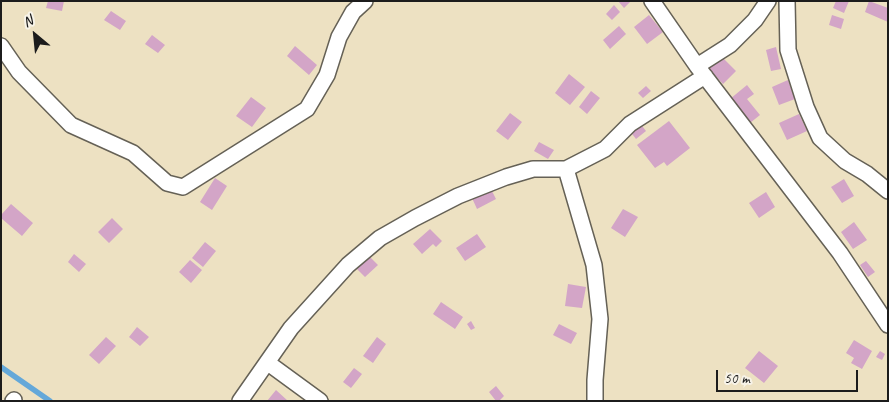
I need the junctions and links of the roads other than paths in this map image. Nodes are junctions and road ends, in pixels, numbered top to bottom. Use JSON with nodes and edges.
{"nodes":[{"id":1,"x":365,"y":1,"type":"edge"},
{"id":2,"x":652,"y":1,"type":"edge"},
{"id":3,"x":768,"y":1,"type":"edge"},
{"id":4,"x":787,"y":1,"type":"edge"},
{"id":5,"x":1,"y":46,"type":"edge"},
{"id":6,"x":701,"y":71,"type":"junction"},
{"id":7,"x":566,"y":170,"type":"junction"},
{"id":8,"x":888,"y":191,"type":"edge"},
{"id":9,"x":888,"y":325,"type":"edge"},
{"id":10,"x":268,"y":363,"type":"junction"},
{"id":11,"x":240,"y":401,"type":"edge"},
{"id":12,"x":320,"y":401,"type":"edge"},
{"id":13,"x":595,"y":401,"type":"edge"}],
"edges":[{"from":1,"to":5,"type":"street"},
{"from":2,"to":6,"type":"street"},
{"from":3,"to":6,"type":"street"},
{"from":4,"to":8,"type":"street"},
{"from":6,"to":7,"type":"street"},
{"from":6,"to":9,"type":"street"},
{"from":7,"to":10,"type":"street"},
{"from":7,"to":13,"type":"street"},
{"from":10,"to":11,"type":"street"},
{"from":10,"to":12,"type":"street"}]}
